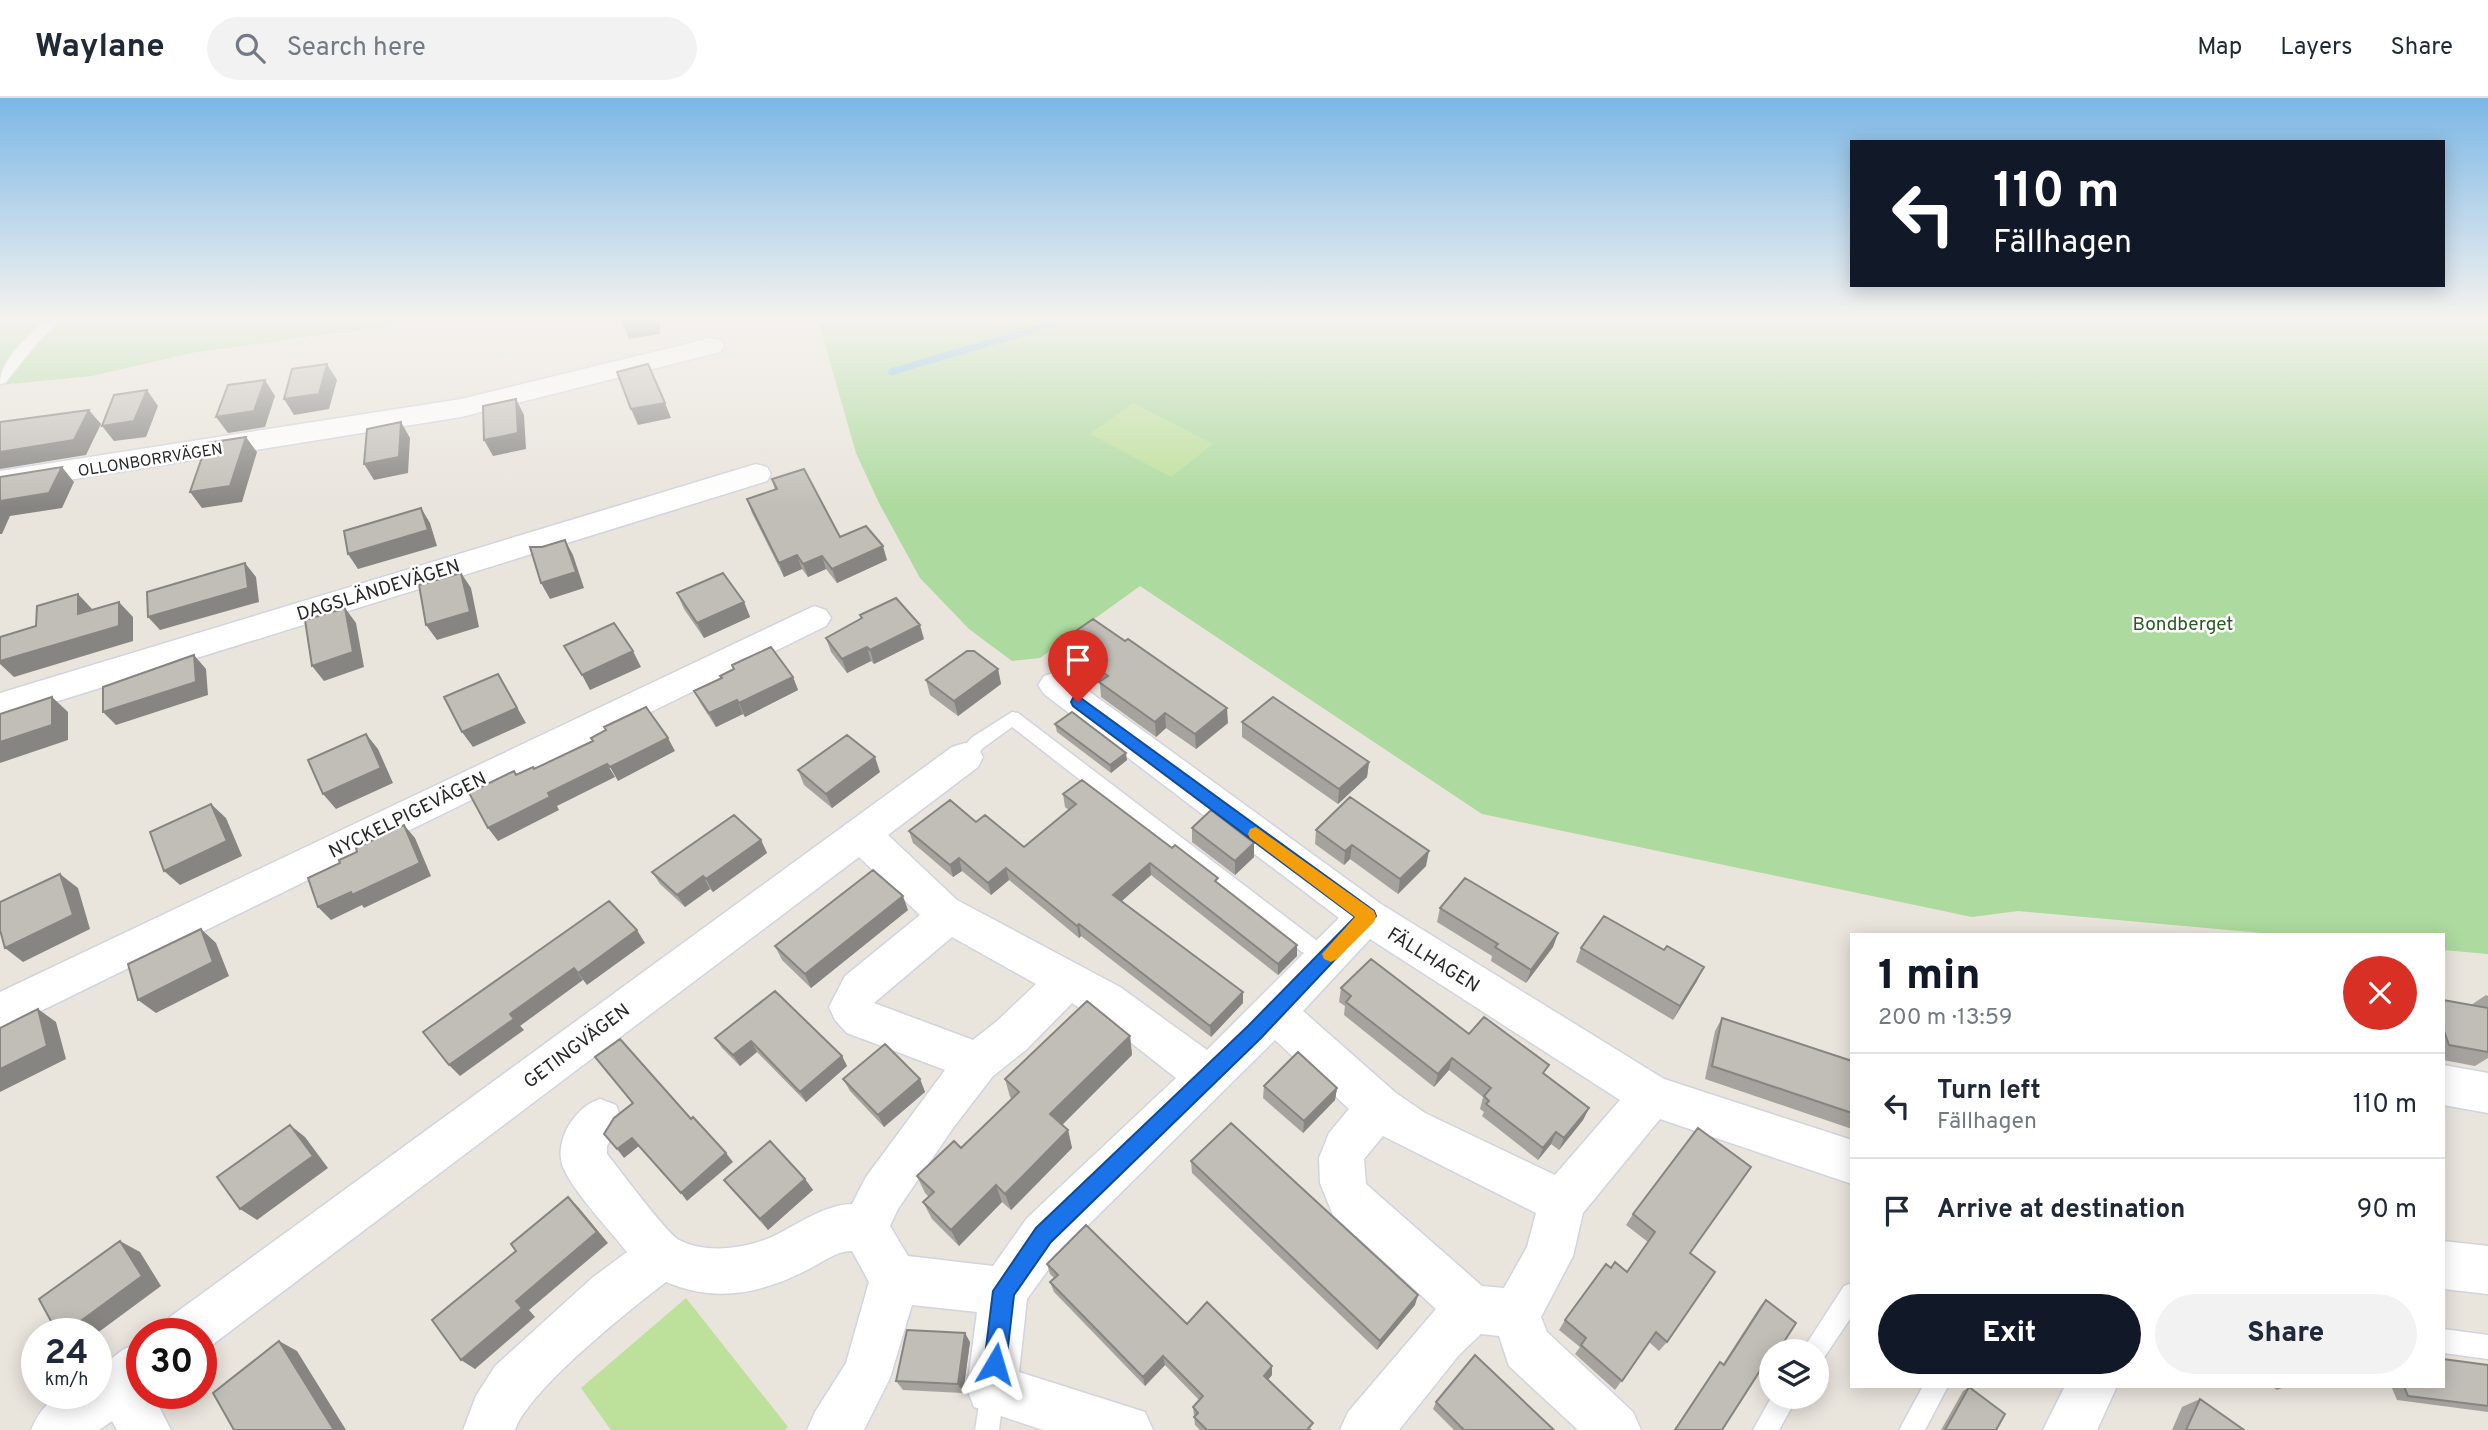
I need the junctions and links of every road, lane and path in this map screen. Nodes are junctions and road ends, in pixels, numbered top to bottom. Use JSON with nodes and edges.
{"nodes":[{"id":1,"x":565,"y":382,"type":"edge"},
{"id":2,"x":756,"y":474,"type":"dead end"},
{"id":3,"x":0,"y":481,"type":"edge"},
{"id":4,"x":814,"y":618,"type":"dead end"},
{"id":5,"x":1056,"y":685,"type":"dead end"},
{"id":6,"x":0,"y":706,"type":"edge"},
{"id":7,"x":965,"y":757,"type":"joint"},
{"id":8,"x":861,"y":834,"type":"junction"},
{"id":9,"x":949,"y":915,"type":"junction"},
{"id":10,"x":1367,"y":916,"type":"junction"},
{"id":11,"x":1308,"y":946,"type":"dead end"},
{"id":12,"x":1067,"y":980,"type":"junction"},
{"id":13,"x":0,"y":1012,"type":"edge"},
{"id":14,"x":1273,"y":1012,"type":"junction"},
{"id":15,"x":978,"y":1062,"type":"junction"},
{"id":16,"x":1208,"y":1077,"type":"junction"},
{"id":17,"x":2445,"y":1085,"type":"edge"},
{"id":18,"x":2488,"y":1093,"type":"edge"},
{"id":19,"x":1652,"y":1096,"type":"junction"},
{"id":20,"x":1380,"y":1108,"type":"junction"},
{"id":21,"x":600,"y":1120,"type":"dead end"},
{"id":22,"x":1850,"y":1161,"type":"edge"},
{"id":23,"x":1562,"y":1202,"type":"junction"},
{"id":24,"x":865,"y":1227,"type":"junction"},
{"id":25,"x":661,"y":1256,"type":"junction"},
{"id":26,"x":2445,"y":1265,"type":"edge"},
{"id":27,"x":2488,"y":1270,"type":"edge"},
{"id":28,"x":894,"y":1279,"type":"junction"},
{"id":29,"x":1004,"y":1291,"type":"junction"},
{"id":30,"x":1850,"y":1297,"type":"edge"},
{"id":31,"x":1494,"y":1312,"type":"junction"},
{"id":32,"x":209,"y":1318,"type":"edge"},
{"id":33,"x":1823,"y":1339,"type":"edge"},
{"id":34,"x":2445,"y":1341,"type":"edge"},
{"id":35,"x":2488,"y":1347,"type":"edge"},
{"id":36,"x":126,"y":1379,"type":"edge"},
{"id":37,"x":1935,"y":1388,"type":"edge"},
{"id":38,"x":2091,"y":1388,"type":"edge"},
{"id":39,"x":139,"y":1409,"type":"edge"},
{"id":40,"x":990,"y":1409,"type":"edge"},
{"id":41,"x":1778,"y":1409,"type":"edge"},
{"id":42,"x":57,"y":1430,"type":"edge"},
{"id":43,"x":145,"y":1430,"type":"edge"},
{"id":44,"x":489,"y":1430,"type":"edge"},
{"id":45,"x":834,"y":1430,"type":"edge"},
{"id":46,"x":1127,"y":1430,"type":"edge"},
{"id":47,"x":1366,"y":1430,"type":"edge"},
{"id":48,"x":1615,"y":1430,"type":"edge"},
{"id":49,"x":1765,"y":1430,"type":"edge"},
{"id":50,"x":1911,"y":1430,"type":"edge"},
{"id":51,"x":2069,"y":1430,"type":"edge"}],
"edges":[{"from":1,"to":3,"type":"street","name":"OLLONBORRVÄGEN"},
{"from":2,"to":6,"type":"street","name":"DAGSLÄNDEVÄGEN"},
{"from":4,"to":13,"type":"street","name":"NYCKELPIGEVÄGEN"},
{"from":5,"to":10,"type":"street","name":"FÄLLHAGEN"},
{"from":7,"to":8,"type":"street","name":"GETINGVÄGEN"},
{"from":7,"to":11,"type":"lane"},
{"from":8,"to":9,"type":"street"},
{"from":8,"to":32,"type":"street","name":"GETINGVÄGEN"},
{"from":9,"to":12,"type":"street"},
{"from":9,"to":15,"type":"street"},
{"from":10,"to":14,"type":"street"},
{"from":10,"to":19,"type":"street","name":"FÄLLHAGEN"},
{"from":12,"to":15,"type":"street"},
{"from":12,"to":16,"type":"street"},
{"from":14,"to":16,"type":"street"},
{"from":14,"to":20,"type":"street"},
{"from":15,"to":24,"type":"street"},
{"from":16,"to":29,"type":"street"},
{"from":17,"to":18,"type":"street"},
{"from":19,"to":22,"type":"street","name":"FÄLLHAGEN"},
{"from":19,"to":23,"type":"street"},
{"from":20,"to":23,"type":"street"},
{"from":20,"to":31,"type":"street"},
{"from":21,"to":25,"type":"street"},
{"from":23,"to":31,"type":"street"},
{"from":24,"to":25,"type":"street"},
{"from":24,"to":28,"type":"street"},
{"from":25,"to":44,"type":"street"},
{"from":26,"to":27,"type":"street"},
{"from":28,"to":29,"type":"street"},
{"from":28,"to":45,"type":"street"},
{"from":29,"to":40,"type":"street"},
{"from":30,"to":33,"type":"lane"},
{"from":31,"to":47,"type":"street"},
{"from":31,"to":48,"type":"street"},
{"from":34,"to":35,"type":"lane"},
{"from":36,"to":42,"type":"street"},
{"from":37,"to":50,"type":"lane"},
{"from":38,"to":51,"type":"street"},
{"from":39,"to":43,"type":"street"},
{"from":40,"to":46,"type":"street"},
{"from":41,"to":49,"type":"lane"}]}
